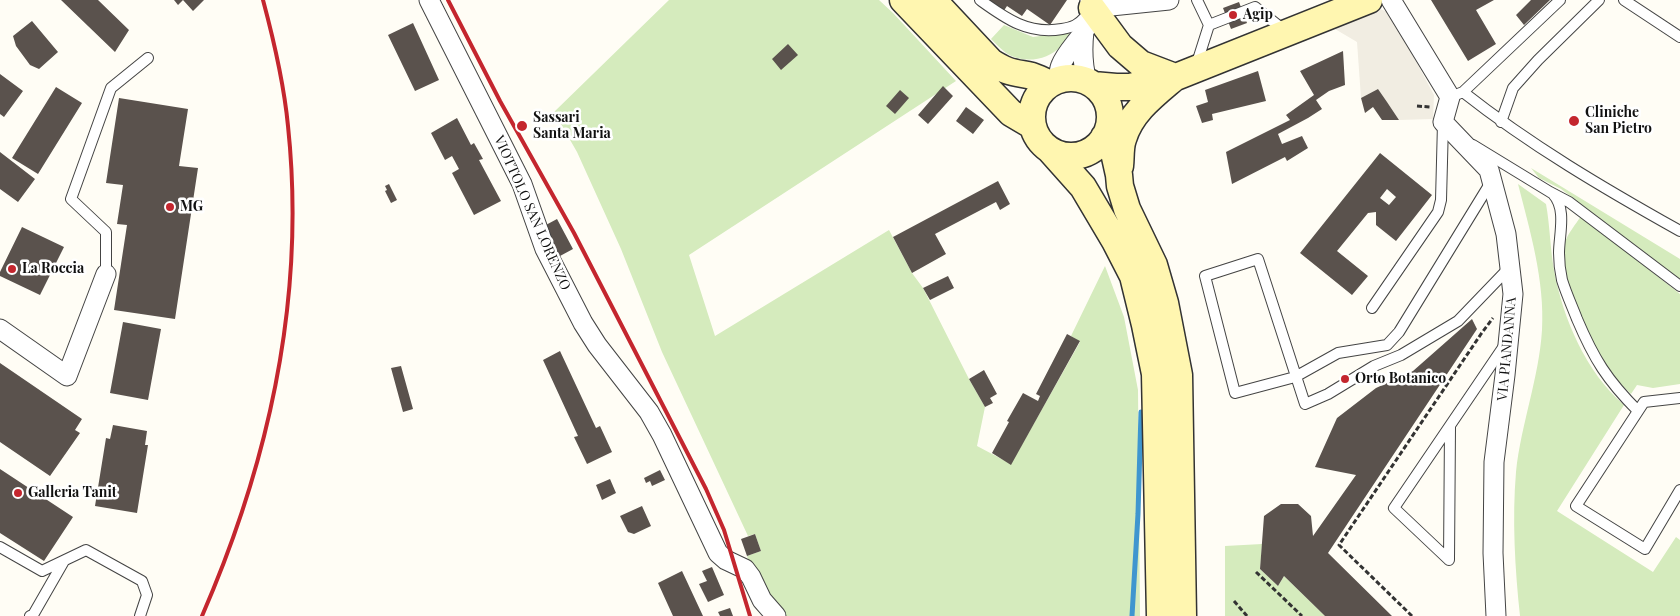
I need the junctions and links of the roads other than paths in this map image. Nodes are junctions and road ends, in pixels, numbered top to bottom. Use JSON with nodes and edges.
{"nodes":[{"id":1,"x":429,"y":0,"type":"edge"},
{"id":2,"x":903,"y":0,"type":"edge"},
{"id":3,"x":933,"y":0,"type":"edge"},
{"id":4,"x":980,"y":0,"type":"edge"},
{"id":5,"x":1169,"y":0,"type":"edge"},
{"id":6,"x":1197,"y":0,"type":"edge"},
{"id":7,"x":1391,"y":0,"type":"edge"},
{"id":8,"x":1560,"y":0,"type":"edge"},
{"id":9,"x":1599,"y":0,"type":"edge"},
{"id":10,"x":1624,"y":0,"type":"edge"},
{"id":11,"x":1355,"y":3,"type":"edge"},
{"id":12,"x":1257,"y":4,"type":"edge"},
{"id":13,"x":1088,"y":13,"type":"edge"},
{"id":14,"x":1209,"y":25,"type":"junction"},
{"id":15,"x":1287,"y":33,"type":"junction"},
{"id":16,"x":1680,"y":38,"type":"edge"},
{"id":17,"x":148,"y":58,"type":"dead end"},
{"id":18,"x":1185,"y":73,"type":"junction"},
{"id":19,"x":1051,"y":76,"type":"junction"},
{"id":20,"x":1090,"y":83,"type":"junction"},
{"id":21,"x":1456,"y":94,"type":"junction"},
{"id":22,"x":1438,"y":114,"type":"junction"},
{"id":23,"x":1132,"y":120,"type":"junction"},
{"id":24,"x":1501,"y":122,"type":"junction"},
{"id":25,"x":1033,"y":126,"type":"junction"},
{"id":26,"x":1106,"y":134,"type":"junction"},
{"id":27,"x":1456,"y":136,"type":"junction"},
{"id":28,"x":1050,"y":150,"type":"junction"},
{"id":29,"x":1119,"y":175,"type":"junction"},
{"id":30,"x":1492,"y":181,"type":"junction"},
{"id":31,"x":1550,"y":192,"type":"junction"},
{"id":32,"x":1680,"y":231,"type":"edge"},
{"id":33,"x":1510,"y":268,"type":"junction"},
{"id":34,"x":106,"y":274,"type":"joint"},
{"id":35,"x":1680,"y":286,"type":"edge"},
{"id":36,"x":1372,"y":308,"type":"dead end"},
{"id":37,"x":0,"y":329,"type":"edge"},
{"id":38,"x":1509,"y":340,"type":"junction"},
{"id":39,"x":1295,"y":377,"type":"junction"},
{"id":40,"x":1680,"y":398,"type":"edge"},
{"id":41,"x":1638,"y":411,"type":"junction"},
{"id":42,"x":1450,"y":426,"type":"junction"},
{"id":43,"x":1680,"y":490,"type":"edge"},
{"id":44,"x":0,"y":547,"type":"edge"},
{"id":45,"x":64,"y":561,"type":"junction"},
{"id":46,"x":30,"y":616,"type":"edge"},
{"id":47,"x":140,"y":616,"type":"edge"},
{"id":48,"x":776,"y":616,"type":"edge"},
{"id":49,"x":1160,"y":616,"type":"edge"},
{"id":50,"x":1182,"y":616,"type":"edge"},
{"id":51,"x":1496,"y":616,"type":"edge"}],
"edges":[{"from":1,"to":48,"type":"street","name":"VIOTTOLO SAN LORENZO"},
{"from":2,"to":25,"type":"main road"},
{"from":3,"to":19,"type":"main road"},
{"from":4,"to":13,"type":"lane"},
{"from":5,"to":13,"type":"street"},
{"from":6,"to":14,"type":"lane"},
{"from":7,"to":21,"type":"street"},
{"from":8,"to":21,"type":"lane"},
{"from":9,"to":24,"type":"lane"},
{"from":10,"to":16,"type":"lane"},
{"from":11,"to":15,"type":"main road"},
{"from":12,"to":14,"type":"lane"},
{"from":12,"to":15,"type":"lane"},
{"from":13,"to":18,"type":"main road"},
{"from":13,"to":19,"type":"street"},
{"from":13,"to":20,"type":"street"},
{"from":14,"to":18,"type":"lane"},
{"from":15,"to":18,"type":"main road"},
{"from":17,"to":34,"type":"lane"},
{"from":18,"to":20,"type":"main road"},
{"from":18,"to":23,"type":"main road"},
{"from":19,"to":20,"type":"main road"},
{"from":19,"to":25,"type":"main road"},
{"from":20,"to":26,"type":"main road"},
{"from":21,"to":22,"type":"street"},
{"from":21,"to":24,"type":"lane"},
{"from":22,"to":27,"type":"street","name":"VIA PIANDANNA"},
{"from":22,"to":36,"type":"lane"},
{"from":23,"to":26,"type":"main road"},
{"from":23,"to":29,"type":"main road"},
{"from":24,"to":32,"type":"lane"},
{"from":25,"to":28,"type":"main road"},
{"from":26,"to":28,"type":"main road"},
{"from":26,"to":29,"type":"main road"},
{"from":27,"to":30,"type":"street","name":"VIA PIANDANNA"},
{"from":27,"to":31,"type":"lane"},
{"from":28,"to":49,"type":"main road"},
{"from":29,"to":50,"type":"main road"},
{"from":30,"to":33,"type":"street","name":"VIA PIANDANNA"},
{"from":30,"to":39,"type":"lane"},
{"from":31,"to":35,"type":"lane"},
{"from":31,"to":41,"type":"lane"},
{"from":33,"to":38,"type":"street","name":"VIA PIANDANNA"},
{"from":33,"to":39,"type":"lane"},
{"from":34,"to":37,"type":"street"},
{"from":38,"to":42,"type":"lane"},
{"from":38,"to":51,"type":"street","name":"VIA PIANDANNA"},
{"from":39,"to":39,"type":"lane"},
{"from":40,"to":41,"type":"lane"},
{"from":41,"to":43,"type":"lane"},
{"from":42,"to":42,"type":"lane"},
{"from":44,"to":45,"type":"lane"},
{"from":45,"to":46,"type":"lane"},
{"from":45,"to":47,"type":"lane"}]}
